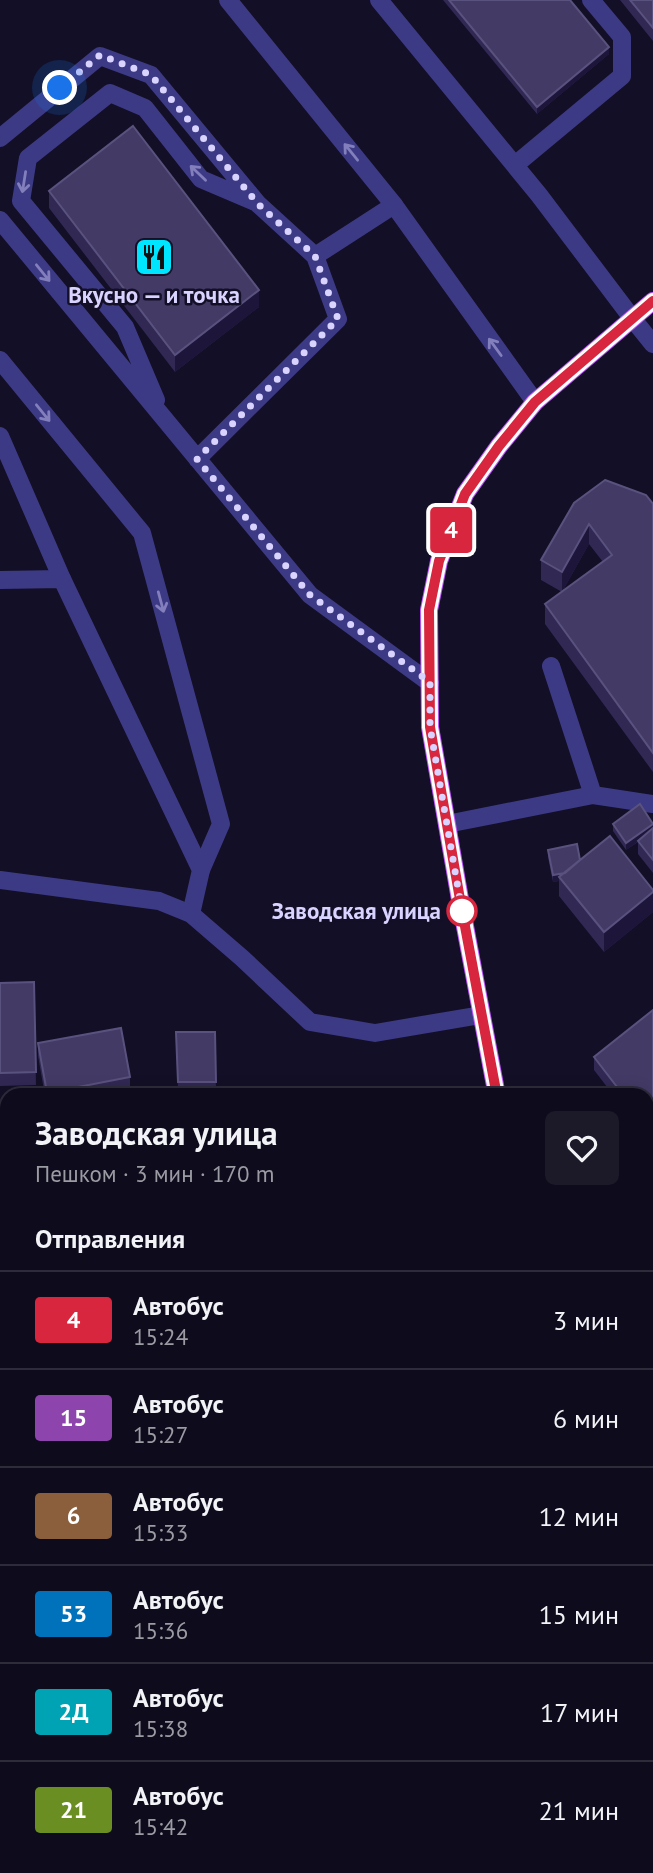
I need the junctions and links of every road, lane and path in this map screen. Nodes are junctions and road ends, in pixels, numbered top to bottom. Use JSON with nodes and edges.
{"nodes":[{"id":1,"x":228,"y":0,"type":"edge"},
{"id":2,"x":379,"y":0,"type":"edge"},
{"id":3,"x":591,"y":0,"type":"edge"},
{"id":4,"x":0,"y":138,"type":"edge"},
{"id":5,"x":514,"y":165,"type":"junction"},
{"id":6,"x":258,"y":204,"type":"junction"},
{"id":7,"x":394,"y":205,"type":"junction"},
{"id":8,"x":0,"y":220,"type":"edge"},
{"id":9,"x":315,"y":256,"type":"junction"},
{"id":10,"x":653,"y":301,"type":"edge"},
{"id":11,"x":632,"y":318,"type":"junction"},
{"id":12,"x":653,"y":344,"type":"edge"},
{"id":13,"x":0,"y":360,"type":"edge"},
{"id":14,"x":535,"y":402,"type":"junction"},
{"id":15,"x":164,"y":419,"type":"junction"},
{"id":16,"x":0,"y":436,"type":"edge"},
{"id":17,"x":197,"y":459,"type":"junction"},
{"id":18,"x":62,"y":579,"type":"junction"},
{"id":19,"x":0,"y":580,"type":"edge"},
{"id":20,"x":551,"y":666,"type":"dead end"},
{"id":21,"x":430,"y":682,"type":"junction"},
{"id":22,"x":593,"y":795,"type":"junction"},
{"id":23,"x":653,"y":804,"type":"edge"},
{"id":24,"x":447,"y":824,"type":"junction"},
{"id":25,"x":201,"y":870,"type":"junction"},
{"id":26,"x":0,"y":880,"type":"edge"},
{"id":27,"x":191,"y":914,"type":"junction"},
{"id":28,"x":481,"y":1015,"type":"junction"},
{"id":29,"x":495,"y":1088,"type":"edge"}],
"edges":[{"from":7,"to":1,"type":"street","one_way":true},
{"from":2,"to":5,"type":"street"},
{"from":3,"to":5,"type":"street"},
{"from":4,"to":6,"type":"street"},
{"from":5,"to":11,"type":"street"},
{"from":6,"to":9,"type":"street"},
{"from":6,"to":15,"type":"street","one_way":true},
{"from":7,"to":9,"type":"street"},
{"from":14,"to":7,"type":"street","one_way":true},
{"from":8,"to":15,"type":"street","one_way":true},
{"from":9,"to":17,"type":"street"},
{"from":10,"to":11,"type":"main road"},
{"from":11,"to":12,"type":"street"},
{"from":11,"to":14,"type":"main road"},
{"from":13,"to":25,"type":"street","one_way":true},
{"from":14,"to":21,"type":"main road"},
{"from":15,"to":17,"type":"street"},
{"from":16,"to":18,"type":"street"},
{"from":17,"to":21,"type":"street"},
{"from":18,"to":19,"type":"street"},
{"from":18,"to":25,"type":"street"},
{"from":20,"to":22,"type":"street"},
{"from":21,"to":24,"type":"main road"},
{"from":22,"to":23,"type":"street"},
{"from":22,"to":24,"type":"street"},
{"from":24,"to":28,"type":"main road"},
{"from":25,"to":27,"type":"street"},
{"from":26,"to":27,"type":"street"},
{"from":27,"to":28,"type":"street"},
{"from":28,"to":29,"type":"main road"}]}
